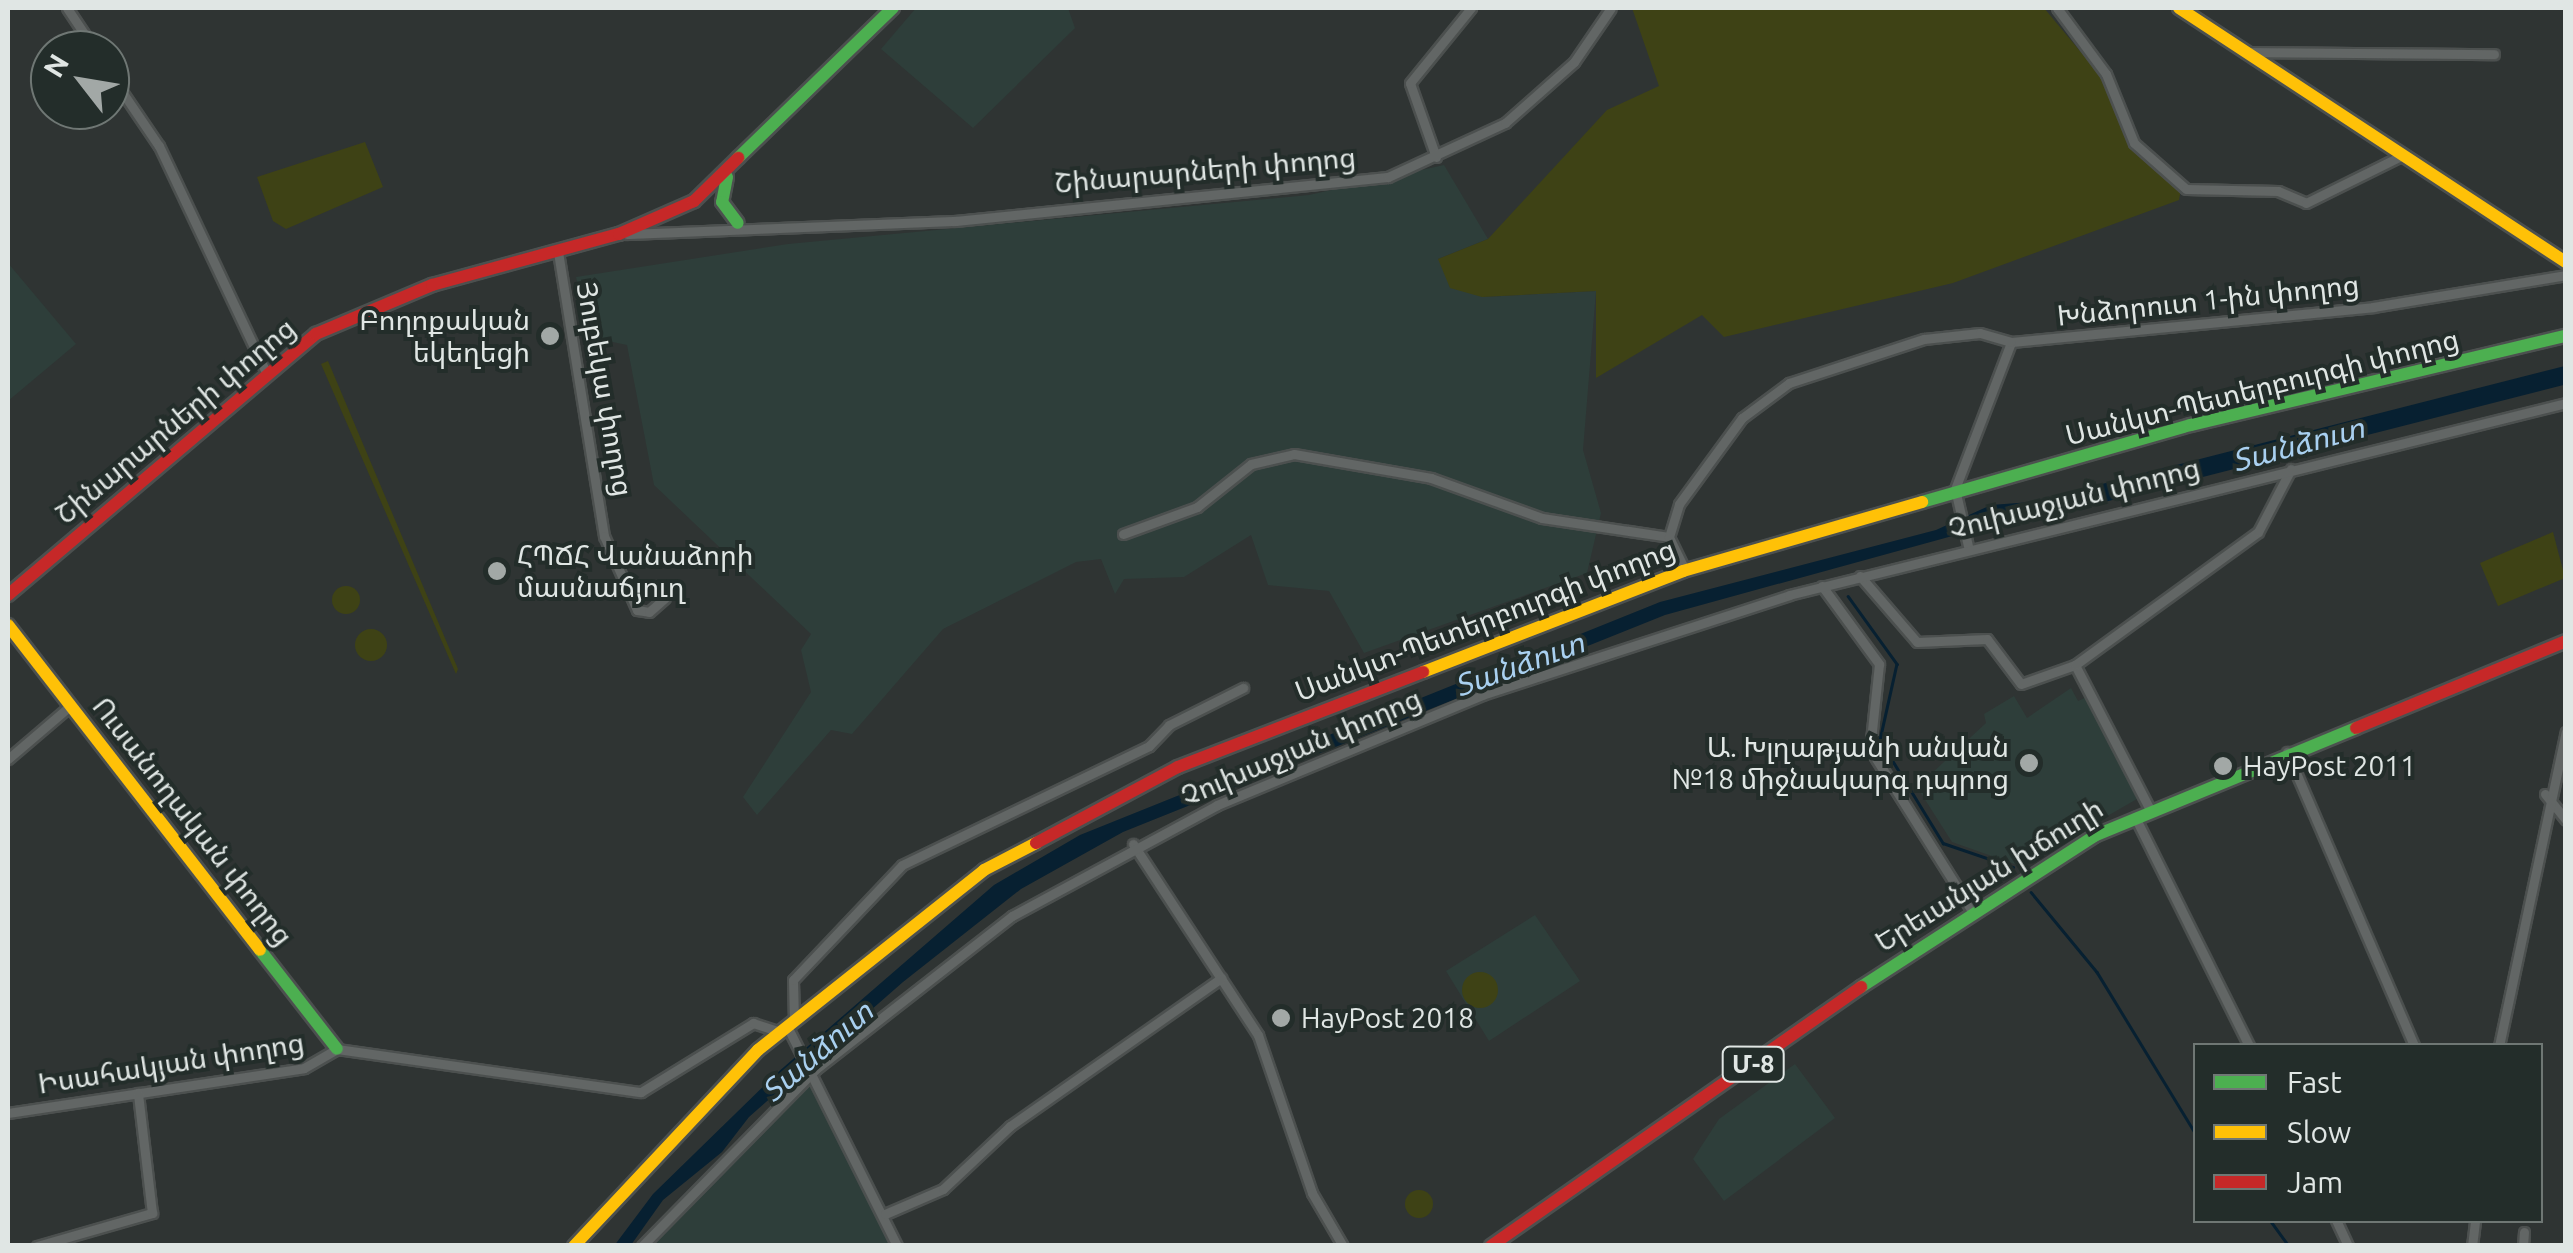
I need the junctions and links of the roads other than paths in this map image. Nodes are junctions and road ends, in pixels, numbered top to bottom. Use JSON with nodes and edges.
{"nodes":[{"id":1,"x":68,"y":8,"type":"edge"},
{"id":2,"x":894,"y":8,"type":"edge"},
{"id":3,"x":1471,"y":8,"type":"edge"},
{"id":4,"x":1611,"y":8,"type":"edge"},
{"id":5,"x":2057,"y":8,"type":"edge"},
{"id":6,"x":2179,"y":8,"type":"edge"},
{"id":7,"x":82,"y":30,"type":"edge"},
{"id":8,"x":2238,"y":52,"type":"junction"},
{"id":9,"x":2494,"y":54,"type":"dead end"},
{"id":10,"x":130,"y":103,"type":"edge"},
{"id":11,"x":2401,"y":156,"type":"junction"},
{"id":12,"x":1436,"y":157,"type":"junction"},
{"id":13,"x":728,"y":175,"type":"junction"},
{"id":14,"x":738,"y":223,"type":"junction"},
{"id":15,"x":619,"y":234,"type":"junction"},
{"id":16,"x":558,"y":252,"type":"junction"},
{"id":17,"x":2566,"y":262,"type":"edge"},
{"id":18,"x":2566,"y":275,"type":"edge"},
{"id":19,"x":2566,"y":336,"type":"edge"},
{"id":20,"x":2010,"y":342,"type":"junction"},
{"id":21,"x":267,"y":374,"type":"junction"},
{"id":22,"x":2566,"y":404,"type":"edge"},
{"id":23,"x":2291,"y":469,"type":"junction"},
{"id":24,"x":1955,"y":489,"type":"junction"},
{"id":25,"x":1123,"y":534,"type":"dead end"},
{"id":26,"x":1669,"y":537,"type":"junction"},
{"id":27,"x":1967,"y":542,"type":"junction"},
{"id":28,"x":1685,"y":570,"type":"junction"},
{"id":29,"x":1860,"y":576,"type":"junction"},
{"id":30,"x":1822,"y":586,"type":"junction"},
{"id":31,"x":8,"y":595,"type":"edge"},
{"id":32,"x":665,"y":598,"type":"dead end"},
{"id":33,"x":8,"y":624,"type":"edge"},
{"id":34,"x":2566,"y":641,"type":"edge"},
{"id":35,"x":2075,"y":665,"type":"junction"},
{"id":36,"x":1243,"y":688,"type":"dead end"},
{"id":37,"x":71,"y":705,"type":"junction"},
{"id":38,"x":2566,"y":732,"type":"edge"},
{"id":39,"x":2286,"y":750,"type":"junction"},
{"id":40,"x":8,"y":759,"type":"edge"},
{"id":41,"x":2545,"y":794,"type":"junction"},
{"id":42,"x":2149,"y":808,"type":"junction"},
{"id":43,"x":2133,"y":814,"type":"junction"},
{"id":44,"x":2566,"y":820,"type":"edge"},
{"id":45,"x":1133,"y":844,"type":"junction"},
{"id":46,"x":1972,"y":911,"type":"junction"},
{"id":47,"x":1220,"y":978,"type":"junction"},
{"id":48,"x":788,"y":1028,"type":"junction"},
{"id":49,"x":2247,"y":1043,"type":"edge"},
{"id":50,"x":2413,"y":1043,"type":"edge"},
{"id":51,"x":2500,"y":1043,"type":"edge"},
{"id":52,"x":337,"y":1049,"type":"junction"},
{"id":53,"x":815,"y":1067,"type":"junction"},
{"id":54,"x":138,"y":1093,"type":"junction"},
{"id":55,"x":8,"y":1113,"type":"edge"},
{"id":56,"x":885,"y":1214,"type":"junction"},
{"id":57,"x":2337,"y":1223,"type":"edge"},
{"id":58,"x":2524,"y":1232,"type":"dead end"},
{"id":59,"x":37,"y":1246,"type":"edge"},
{"id":60,"x":574,"y":1246,"type":"edge"},
{"id":61,"x":642,"y":1246,"type":"edge"},
{"id":62,"x":897,"y":1246,"type":"edge"},
{"id":63,"x":1343,"y":1246,"type":"edge"},
{"id":64,"x":1491,"y":1246,"type":"edge"},
{"id":65,"x":2348,"y":1246,"type":"edge"},
{"id":66,"x":2523,"y":1246,"type":"edge"}],
"edges":[{"from":1,"to":7,"type":"street"},
{"from":2,"to":13,"type":"main road","name":"Շինարարների փողոց"},
{"from":3,"to":12,"type":"street"},
{"from":4,"to":12,"type":"street","name":"Շինարարների փողոց"},
{"from":5,"to":11,"type":"street"},
{"from":6,"to":8,"type":"main road"},
{"from":8,"to":9,"type":"street"},
{"from":8,"to":11,"type":"main road"},
{"from":10,"to":21,"type":"street"},
{"from":11,"to":17,"type":"main road"},
{"from":12,"to":14,"type":"street","name":"Շինարարների փողոց"},
{"from":13,"to":14,"type":"main road"},
{"from":13,"to":15,"type":"main road","name":"Շինարարների փողոց"},
{"from":14,"to":15,"type":"street","name":"Շինարարների փողոց"},
{"from":15,"to":16,"type":"main road","name":"Շինարարների փողոց"},
{"from":16,"to":21,"type":"main road","name":"Շինարարների փողոց"},
{"from":16,"to":32,"type":"street","name":"Յուբեկա փողոց"},
{"from":18,"to":20,"type":"street","name":"Խնձորուտ 1-ին փողոց"},
{"from":19,"to":24,"type":"main road","name":"Սանկտ-Պետերբուրգի փողոց"},
{"from":20,"to":24,"type":"street"},
{"from":20,"to":26,"type":"street","name":"Խնձորուտ 1-ին փողոց"},
{"from":21,"to":31,"type":"main road","name":"Շինարարների փողոց"},
{"from":22,"to":23,"type":"street","name":"Չուխաջյան փողոց"},
{"from":23,"to":27,"type":"street","name":"Չուխաջյան փողոց"},
{"from":23,"to":35,"type":"street"},
{"from":24,"to":27,"type":"street"},
{"from":24,"to":28,"type":"main road","name":"Սանկտ-Պետերբուրգի փողոց"},
{"from":25,"to":26,"type":"street"},
{"from":26,"to":28,"type":"street"},
{"from":27,"to":29,"type":"street","name":"Չուխաջյան փողոց"},
{"from":28,"to":48,"type":"main road","name":"Սանկտ-Պետերբուրգի փողոց"},
{"from":29,"to":30,"type":"street","name":"Չուխաջյան փողոց"},
{"from":29,"to":35,"type":"street"},
{"from":30,"to":45,"type":"street","name":"Չուխաջյան փողոց"},
{"from":30,"to":46,"type":"street"},
{"from":33,"to":37,"type":"main road","name":"Ուսանողական փողոց"},
{"from":34,"to":39,"type":"main road","name":"Երեւանյան խճուղի","number":"Մ-8"},
{"from":35,"to":42,"type":"street"},
{"from":36,"to":48,"type":"street"},
{"from":37,"to":40,"type":"street"},
{"from":37,"to":52,"type":"main road","name":"Ուսանողական փողոց"},
{"from":38,"to":41,"type":"street"},
{"from":39,"to":42,"type":"main road","name":"Երեւանյան խճուղի","number":"Մ-8"},
{"from":39,"to":50,"type":"street"},
{"from":41,"to":44,"type":"street"},
{"from":41,"to":51,"type":"street"},
{"from":42,"to":43,"type":"main road","name":"Երեւանյան խճուղի","number":"Մ-8"},
{"from":43,"to":46,"type":"main road","name":"Երեւանյան խճուղի","number":"Մ-8"},
{"from":43,"to":49,"type":"street"},
{"from":45,"to":47,"type":"street"},
{"from":45,"to":53,"type":"street","name":"Չուխաջյան փողոց"},
{"from":46,"to":64,"type":"main road","name":"Երեւանյան խճուղի","number":"Մ-8"},
{"from":47,"to":56,"type":"street"},
{"from":47,"to":63,"type":"street"},
{"from":48,"to":52,"type":"street"},
{"from":48,"to":53,"type":"street"},
{"from":48,"to":60,"type":"main road","name":"Սանկտ-Պետերբուրգի փողոց"},
{"from":52,"to":54,"type":"street","name":"Իսահակյան փողոց"},
{"from":53,"to":56,"type":"street"},
{"from":53,"to":61,"type":"street","name":"Չուխաջյան փողոց"},
{"from":54,"to":55,"type":"street","name":"Իսահակյան փողոց"},
{"from":54,"to":59,"type":"street"},
{"from":56,"to":62,"type":"street"},
{"from":57,"to":65,"type":"street"},
{"from":58,"to":66,"type":"street"}]}
